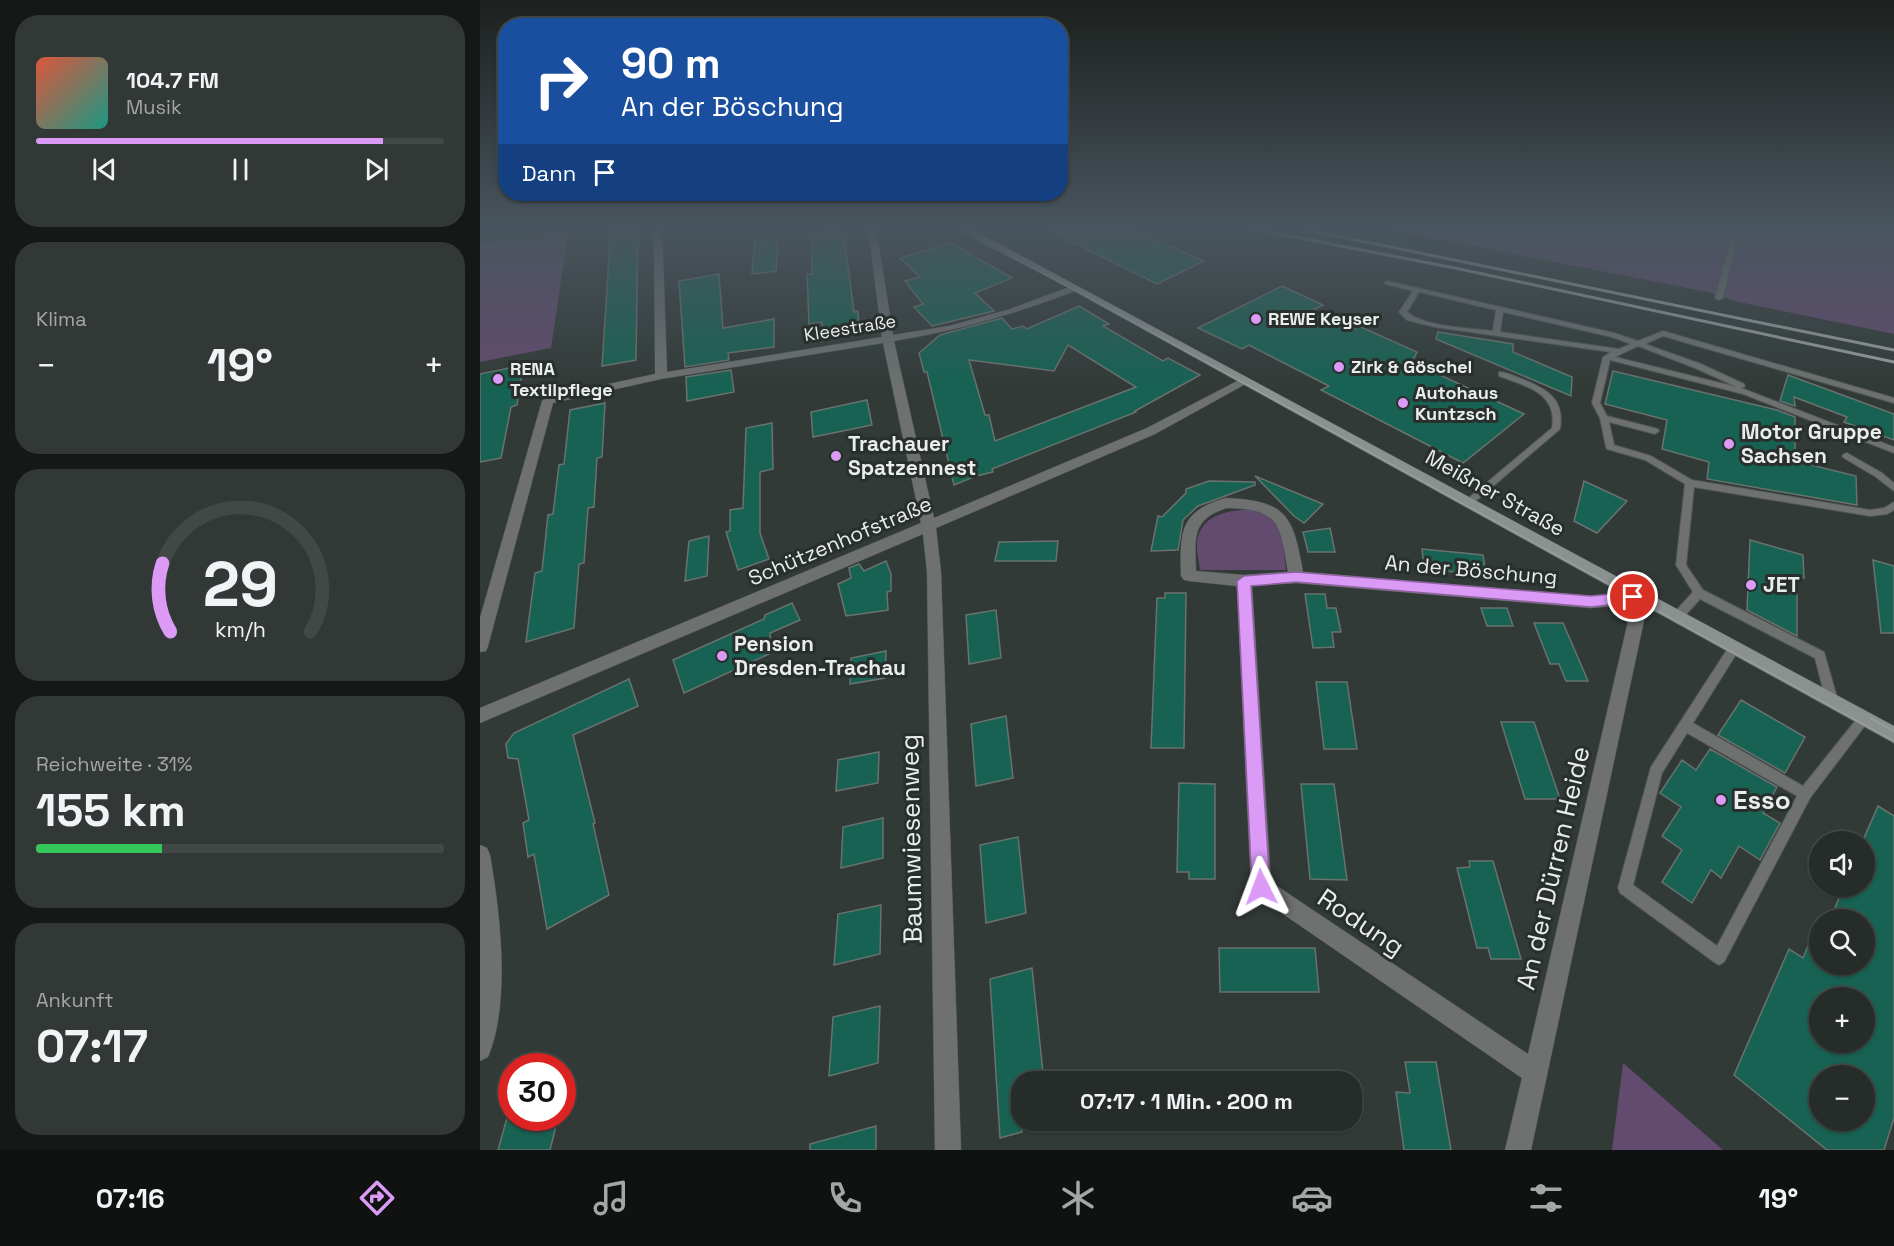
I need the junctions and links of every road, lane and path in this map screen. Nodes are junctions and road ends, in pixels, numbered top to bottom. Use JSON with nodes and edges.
{"nodes":[{"id":1,"x":659,"y":281,"type":"edge"},
{"id":2,"x":880,"y":281,"type":"edge"},
{"id":3,"x":1062,"y":281,"type":"edge"},
{"id":4,"x":1723,"y":281,"type":"edge"},
{"id":5,"x":1387,"y":283,"type":"dead end"},
{"id":6,"x":1075,"y":288,"type":"junction"},
{"id":7,"x":1418,"y":289,"type":"junction"},
{"id":8,"x":1719,"y":298,"type":"dead end"},
{"id":9,"x":1500,"y":309,"type":"junction"},
{"id":10,"x":1496,"y":334,"type":"junction"},
{"id":11,"x":888,"y":340,"type":"junction"},
{"id":12,"x":1639,"y":343,"type":"junction"},
{"id":13,"x":1621,"y":352,"type":"junction"},
{"id":14,"x":1607,"y":357,"type":"junction"},
{"id":15,"x":1502,"y":374,"type":"dead end"},
{"id":16,"x":661,"y":376,"type":"junction"},
{"id":17,"x":1245,"y":381,"type":"junction"},
{"id":18,"x":1894,"y":401,"type":"edge"},
{"id":19,"x":1776,"y":402,"type":"junction"},
{"id":20,"x":1604,"y":418,"type":"junction"},
{"id":21,"x":1655,"y":431,"type":"dead end"},
{"id":22,"x":1894,"y":450,"type":"edge"},
{"id":23,"x":1847,"y":456,"type":"dead end"},
{"id":24,"x":1690,"y":483,"type":"junction"},
{"id":25,"x":1894,"y":488,"type":"edge"},
{"id":26,"x":1894,"y":495,"type":"edge"},
{"id":27,"x":1468,"y":503,"type":"junction"},
{"id":28,"x":1894,"y":505,"type":"edge"},
{"id":29,"x":928,"y":526,"type":"junction"},
{"id":30,"x":1296,"y":577,"type":"junction"},
{"id":31,"x":1244,"y":581,"type":"junction"},
{"id":32,"x":1699,"y":593,"type":"junction"},
{"id":33,"x":1641,"y":597,"type":"junction"},
{"id":34,"x":1677,"y":617,"type":"junction"},
{"id":35,"x":480,"y":646,"type":"edge"},
{"id":36,"x":1734,"y":648,"type":"junction"},
{"id":37,"x":1832,"y":701,"type":"junction"},
{"id":38,"x":480,"y":716,"type":"edge"},
{"id":39,"x":1864,"y":719,"type":"junction"},
{"id":40,"x":1685,"y":725,"type":"junction"},
{"id":41,"x":1894,"y":735,"type":"edge"},
{"id":42,"x":1805,"y":794,"type":"junction"},
{"id":43,"x":480,"y":855,"type":"edge"},
{"id":44,"x":480,"y":1049,"type":"edge"},
{"id":45,"x":1535,"y":1073,"type":"junction"},
{"id":46,"x":948,"y":1150,"type":"edge"},
{"id":47,"x":1518,"y":1150,"type":"edge"}],
"edges":[{"from":1,"to":16,"type":"street"},
{"from":2,"to":11,"type":"street","name":"Baumwiesenweg"},
{"from":3,"to":6,"type":"main road","name":"Meißner Straße"},
{"from":4,"to":8,"type":"lane"},
{"from":5,"to":7,"type":"lane"},
{"from":6,"to":11,"type":"street","name":"Kleestraße"},
{"from":6,"to":17,"type":"main road","name":"Meißner Straße"},
{"from":7,"to":9,"type":"lane"},
{"from":7,"to":10,"type":"lane"},
{"from":9,"to":10,"type":"lane"},
{"from":9,"to":12,"type":"lane"},
{"from":10,"to":13,"type":"lane"},
{"from":11,"to":16,"type":"street","name":"Kleestraße"},
{"from":11,"to":29,"type":"street","name":"Baumwiesenweg"},
{"from":12,"to":13,"type":"lane"},
{"from":12,"to":18,"type":"lane"},
{"from":12,"to":19,"type":"lane"},
{"from":13,"to":14,"type":"lane"},
{"from":14,"to":19,"type":"lane"},
{"from":14,"to":20,"type":"lane"},
{"from":15,"to":27,"type":"lane"},
{"from":16,"to":35,"type":"street","name":"Kleestraße"},
{"from":17,"to":27,"type":"main road","name":"Meißner Straße"},
{"from":17,"to":29,"type":"street","name":"Schützenhofstraße"},
{"from":19,"to":22,"type":"lane"},
{"from":20,"to":21,"type":"lane"},
{"from":20,"to":24,"type":"lane"},
{"from":23,"to":25,"type":"lane"},
{"from":24,"to":28,"type":"lane"},
{"from":24,"to":32,"type":"lane"},
{"from":25,"to":26,"type":"lane"},
{"from":27,"to":33,"type":"main road","name":"Meißner Straße"},
{"from":29,"to":38,"type":"street","name":"Schützenhofstraße"},
{"from":29,"to":46,"type":"street","name":"Baumwiesenweg"},
{"from":30,"to":31,"type":"street","name":"An der Böschung"},
{"from":30,"to":31,"type":"street","name":"An der Böschung"},
{"from":30,"to":33,"type":"street","name":"An der Böschung"},
{"from":31,"to":45,"type":"street","name":"Rodung"},
{"from":32,"to":34,"type":"lane"},
{"from":32,"to":37,"type":"lane"},
{"from":33,"to":34,"type":"main road","name":"Meißner Straße"},
{"from":33,"to":45,"type":"street","name":"An der Dürren Heide"},
{"from":34,"to":36,"type":"main road","name":"Meißner Straße"},
{"from":36,"to":37,"type":"main road","name":"Meißner Straße"},
{"from":36,"to":40,"type":"lane"},
{"from":37,"to":39,"type":"main road","name":"Meißner Straße"},
{"from":39,"to":41,"type":"main road","name":"Meißner Straße"},
{"from":39,"to":42,"type":"lane"},
{"from":40,"to":42,"type":"lane"},
{"from":40,"to":42,"type":"lane"},
{"from":43,"to":44,"type":"street"},
{"from":45,"to":47,"type":"street","name":"An der Dürren Heide"}]}
